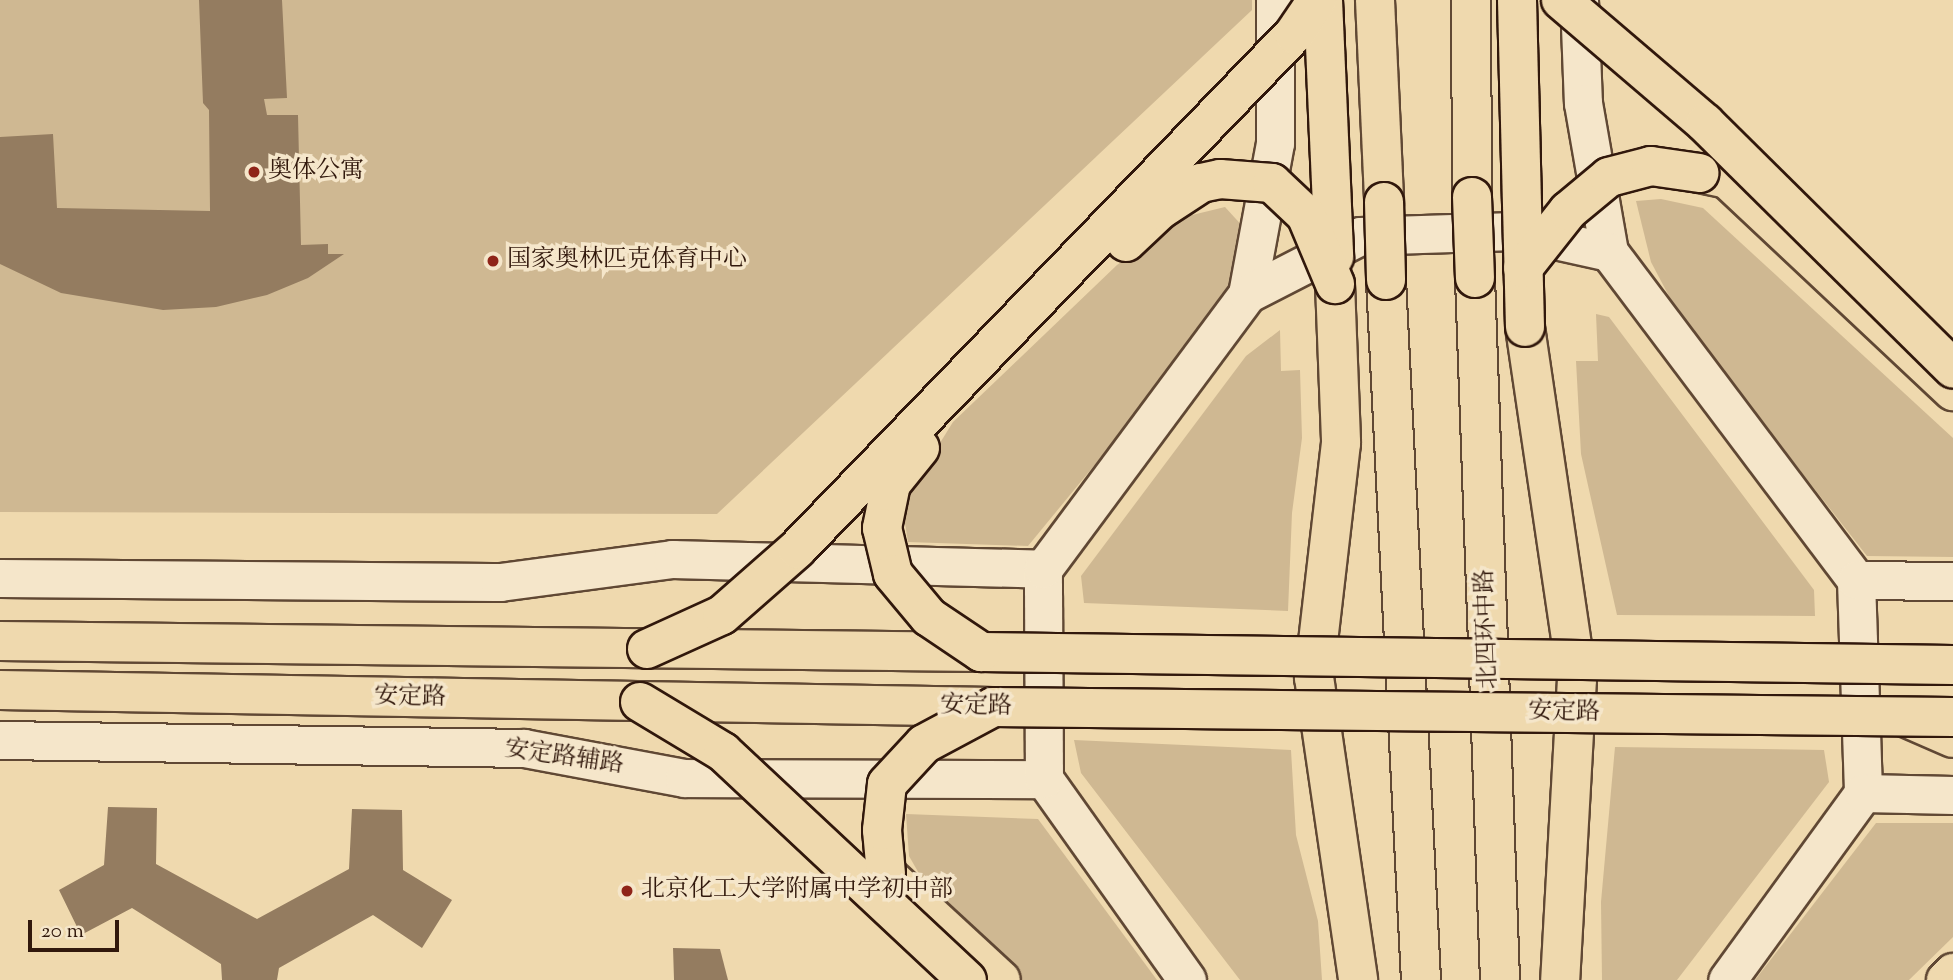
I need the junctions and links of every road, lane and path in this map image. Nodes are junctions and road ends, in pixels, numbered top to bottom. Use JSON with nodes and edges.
{"nodes":[{"id":1,"x":1275,"y":0,"type":"edge"},
{"id":2,"x":1317,"y":0,"type":"edge"},
{"id":3,"x":1323,"y":0,"type":"edge"},
{"id":4,"x":1375,"y":0,"type":"edge"},
{"id":5,"x":1471,"y":0,"type":"edge"},
{"id":6,"x":1517,"y":0,"type":"edge"},
{"id":7,"x":1561,"y":0,"type":"edge"},
{"id":8,"x":1579,"y":0,"type":"edge"},
{"id":9,"x":1609,"y":251,"type":"junction"},
{"id":10,"x":1524,"y":268,"type":"junction"},
{"id":11,"x":1335,"y":284,"type":"junction"},
{"id":12,"x":1247,"y":294,"type":"junction"},
{"id":13,"x":1953,"y":368,"type":"edge"},
{"id":14,"x":1953,"y":391,"type":"edge"},
{"id":15,"x":1042,"y":569,"type":"junction"},
{"id":16,"x":0,"y":578,"type":"edge"},
{"id":17,"x":1856,"y":580,"type":"junction"},
{"id":18,"x":1953,"y":581,"type":"edge"},
{"id":19,"x":0,"y":641,"type":"edge"},
{"id":20,"x":1953,"y":646,"type":"edge"},
{"id":21,"x":647,"y":649,"type":"junction"},
{"id":22,"x":981,"y":652,"type":"junction"},
{"id":23,"x":1907,"y":664,"type":"junction"},
{"id":24,"x":1953,"y":664,"type":"edge"},
{"id":25,"x":0,"y":690,"type":"edge"},
{"id":26,"x":640,"y":702,"type":"junction"},
{"id":27,"x":993,"y":707,"type":"junction"},
{"id":28,"x":1905,"y":717,"type":"junction"},
{"id":29,"x":1953,"y":717,"type":"edge"},
{"id":30,"x":1953,"y":738,"type":"edge"},
{"id":31,"x":0,"y":740,"type":"edge"},
{"id":32,"x":1044,"y":779,"type":"junction"},
{"id":33,"x":1863,"y":793,"type":"junction"},
{"id":34,"x":1953,"y":795,"type":"edge"},
{"id":35,"x":1953,"y":973,"type":"edge"},
{"id":36,"x":967,"y":980,"type":"edge"},
{"id":37,"x":1001,"y":980,"type":"edge"},
{"id":38,"x":1187,"y":980,"type":"edge"},
{"id":39,"x":1358,"y":980,"type":"edge"},
{"id":40,"x":1421,"y":980,"type":"edge"},
{"id":41,"x":1500,"y":980,"type":"edge"},
{"id":42,"x":1560,"y":980,"type":"edge"},
{"id":43,"x":1727,"y":980,"type":"edge"},
{"id":44,"x":1946,"y":980,"type":"edge"}],
"edges":[{"from":1,"to":12,"type":"street"},
{"from":2,"to":21,"type":"main road","bridge":true},
{"from":3,"to":11,"type":"main road","bridge":true},
{"from":4,"to":40,"type":"main road","bridge":true},
{"from":5,"to":41,"type":"main road","name":"北四环中路","bridge":true},
{"from":6,"to":10,"type":"main road","bridge":true},
{"from":7,"to":13,"type":"main road","bridge":true},
{"from":8,"to":9,"type":"street"},
{"from":9,"to":12,"type":"street"},
{"from":9,"to":17,"type":"street"},
{"from":10,"to":14,"type":"main road","bridge":true},
{"from":10,"to":42,"type":"main road","bridge":true},
{"from":11,"to":22,"type":"main road","bridge":true},
{"from":11,"to":39,"type":"main road"},
{"from":12,"to":15,"type":"street"},
{"from":15,"to":16,"type":"street"},
{"from":15,"to":32,"type":"street"},
{"from":17,"to":18,"type":"street"},
{"from":17,"to":33,"type":"street"},
{"from":19,"to":21,"type":"main road"},
{"from":20,"to":23,"type":"main road"},
{"from":21,"to":22,"type":"main road","bridge":true},
{"from":22,"to":23,"type":"main road","bridge":true},
{"from":23,"to":24,"type":"main road","bridge":true},
{"from":25,"to":26,"type":"main road","name":"安定路"},
{"from":26,"to":27,"type":"main road","name":"安定路","bridge":true},
{"from":26,"to":36,"type":"main road","bridge":true},
{"from":27,"to":28,"type":"main road","name":"安定路","bridge":true},
{"from":27,"to":37,"type":"main road","bridge":true},
{"from":28,"to":29,"type":"main road","name":"安定路","bridge":true},
{"from":28,"to":30,"type":"main road"},
{"from":31,"to":32,"type":"street","name":"安定路辅路"},
{"from":32,"to":38,"type":"street"},
{"from":33,"to":34,"type":"street"},
{"from":33,"to":43,"type":"street"},
{"from":35,"to":44,"type":"main road"}]}
